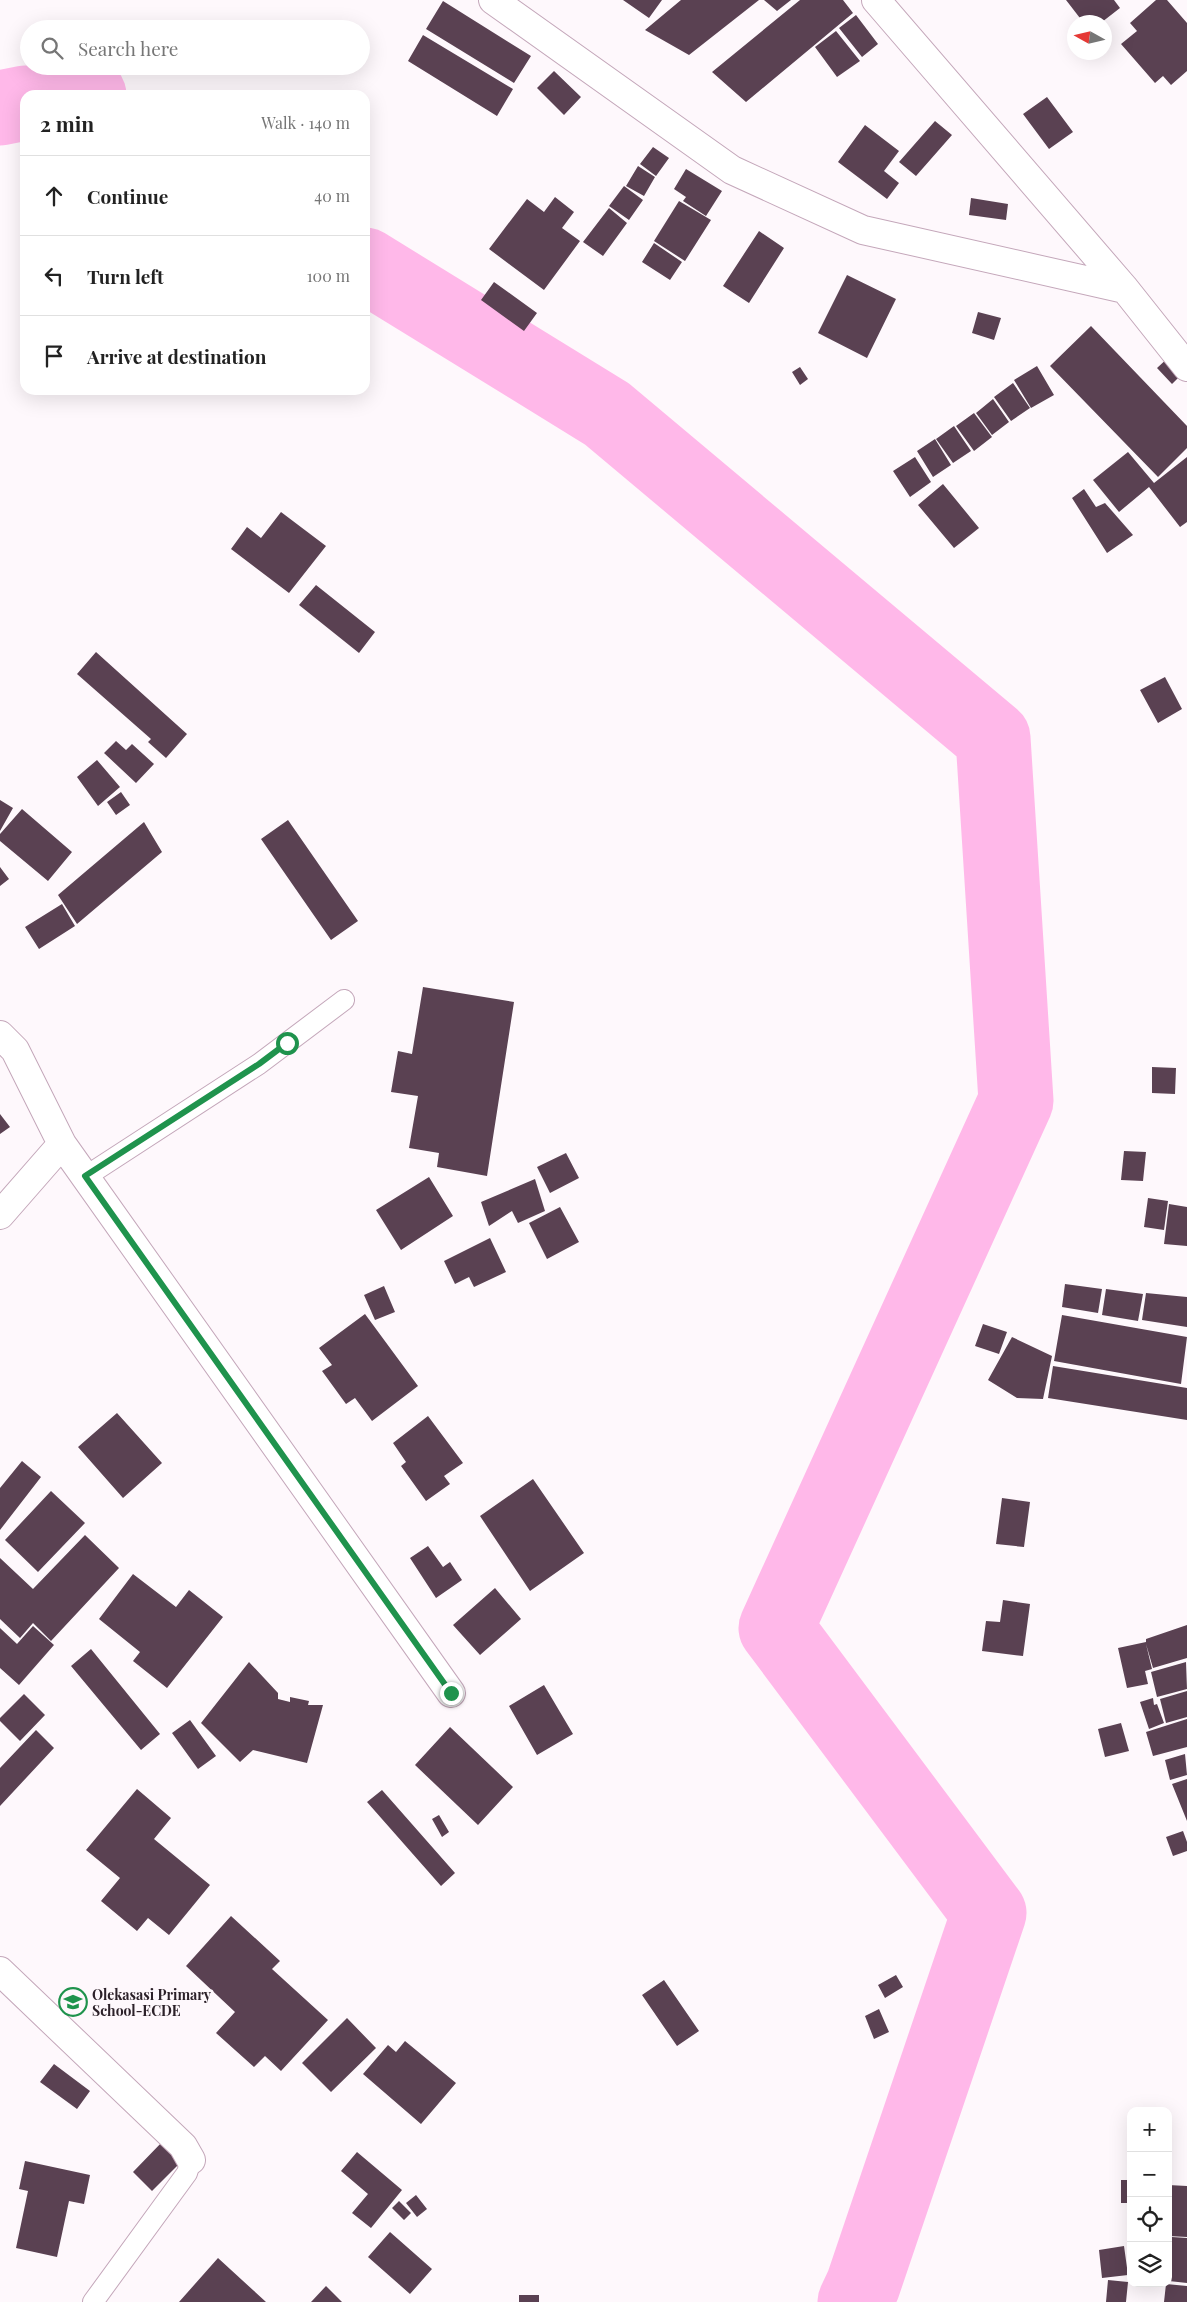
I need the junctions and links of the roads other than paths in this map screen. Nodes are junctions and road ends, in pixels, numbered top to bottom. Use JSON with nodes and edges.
{"nodes":[{"id":1,"x":493,"y":0,"type":"edge"},
{"id":2,"x":876,"y":0,"type":"edge"},
{"id":3,"x":1125,"y":289,"type":"junction"},
{"id":4,"x":1187,"y":367,"type":"edge"},
{"id":5,"x":344,"y":1000,"type":"dead end"},
{"id":6,"x":0,"y":1035,"type":"edge"},
{"id":7,"x":62,"y":1144,"type":"junction"},
{"id":8,"x":85,"y":1176,"type":"junction"},
{"id":9,"x":0,"y":1215,"type":"edge"},
{"id":10,"x":451,"y":1693,"type":"dead end"},
{"id":11,"x":0,"y":1971,"type":"edge"},
{"id":12,"x":191,"y":2160,"type":"joint"},
{"id":13,"x":93,"y":2302,"type":"edge"}],
"edges":[{"from":1,"to":3,"type":"street"},
{"from":2,"to":3,"type":"street"},
{"from":3,"to":4,"type":"street"},
{"from":5,"to":8,"type":"lane"},
{"from":6,"to":7,"type":"street"},
{"from":7,"to":8,"type":"street"},
{"from":7,"to":9,"type":"street"},
{"from":8,"to":10,"type":"street"},
{"from":11,"to":12,"type":"street"},
{"from":12,"to":13,"type":"lane"}]}
